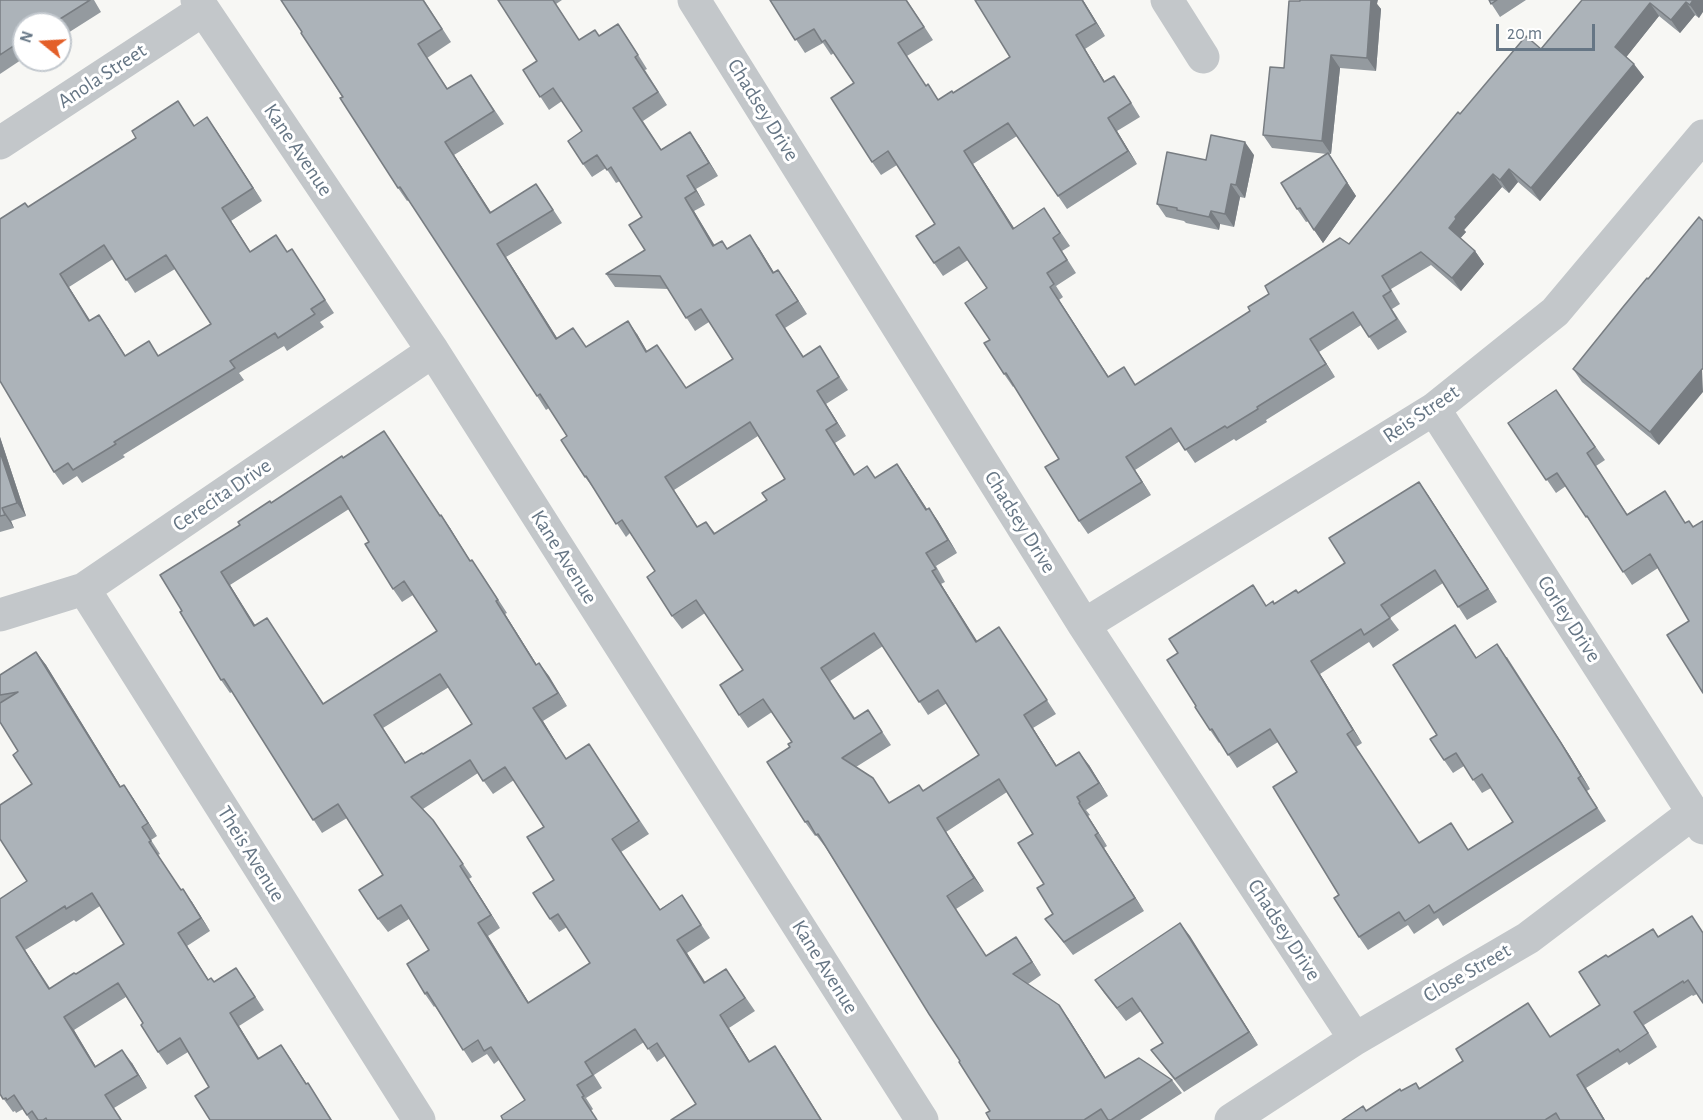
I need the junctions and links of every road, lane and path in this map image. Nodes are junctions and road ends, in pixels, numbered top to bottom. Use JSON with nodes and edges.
{"nodes":[{"id":1,"x":694,"y":0,"type":"edge"},
{"id":2,"x":1167,"y":0,"type":"edge"},
{"id":3,"x":200,"y":5,"type":"edge"},
{"id":4,"x":1203,"y":57,"type":"dead end"},
{"id":5,"x":1703,"y":136,"type":"edge"},
{"id":6,"x":0,"y":143,"type":"edge"},
{"id":7,"x":433,"y":351,"type":"junction"},
{"id":8,"x":1434,"y":409,"type":"junction"},
{"id":9,"x":84,"y":589,"type":"junction"},
{"id":10,"x":0,"y":615,"type":"edge"},
{"id":11,"x":1084,"y":625,"type":"junction"},
{"id":12,"x":1698,"y":821,"type":"edge"},
{"id":13,"x":1355,"y":1039,"type":"junction"},
{"id":14,"x":419,"y":1120,"type":"edge"},
{"id":15,"x":922,"y":1120,"type":"edge"},
{"id":16,"x":1231,"y":1120,"type":"edge"}],
"edges":[{"from":1,"to":11,"type":"street","name":"Chadsey Drive"},
{"from":2,"to":4,"type":"street"},
{"from":3,"to":6,"type":"street","name":"Anola Street"},
{"from":3,"to":7,"type":"street","name":"Kane Avenue"},
{"from":5,"to":8,"type":"street","name":"Reis Street"},
{"from":7,"to":9,"type":"street","name":"Cerecita Drive"},
{"from":7,"to":15,"type":"street","name":"Kane Avenue"},
{"from":8,"to":11,"type":"street","name":"Reis Street"},
{"from":8,"to":12,"type":"street","name":"Corley Drive"},
{"from":9,"to":10,"type":"street","name":"Cerecita Drive"},
{"from":9,"to":14,"type":"street","name":"Theis Avenue"},
{"from":11,"to":13,"type":"street","name":"Chadsey Drive"},
{"from":12,"to":13,"type":"street","name":"Close Street"},
{"from":13,"to":16,"type":"street","name":"Close Street"}]}
